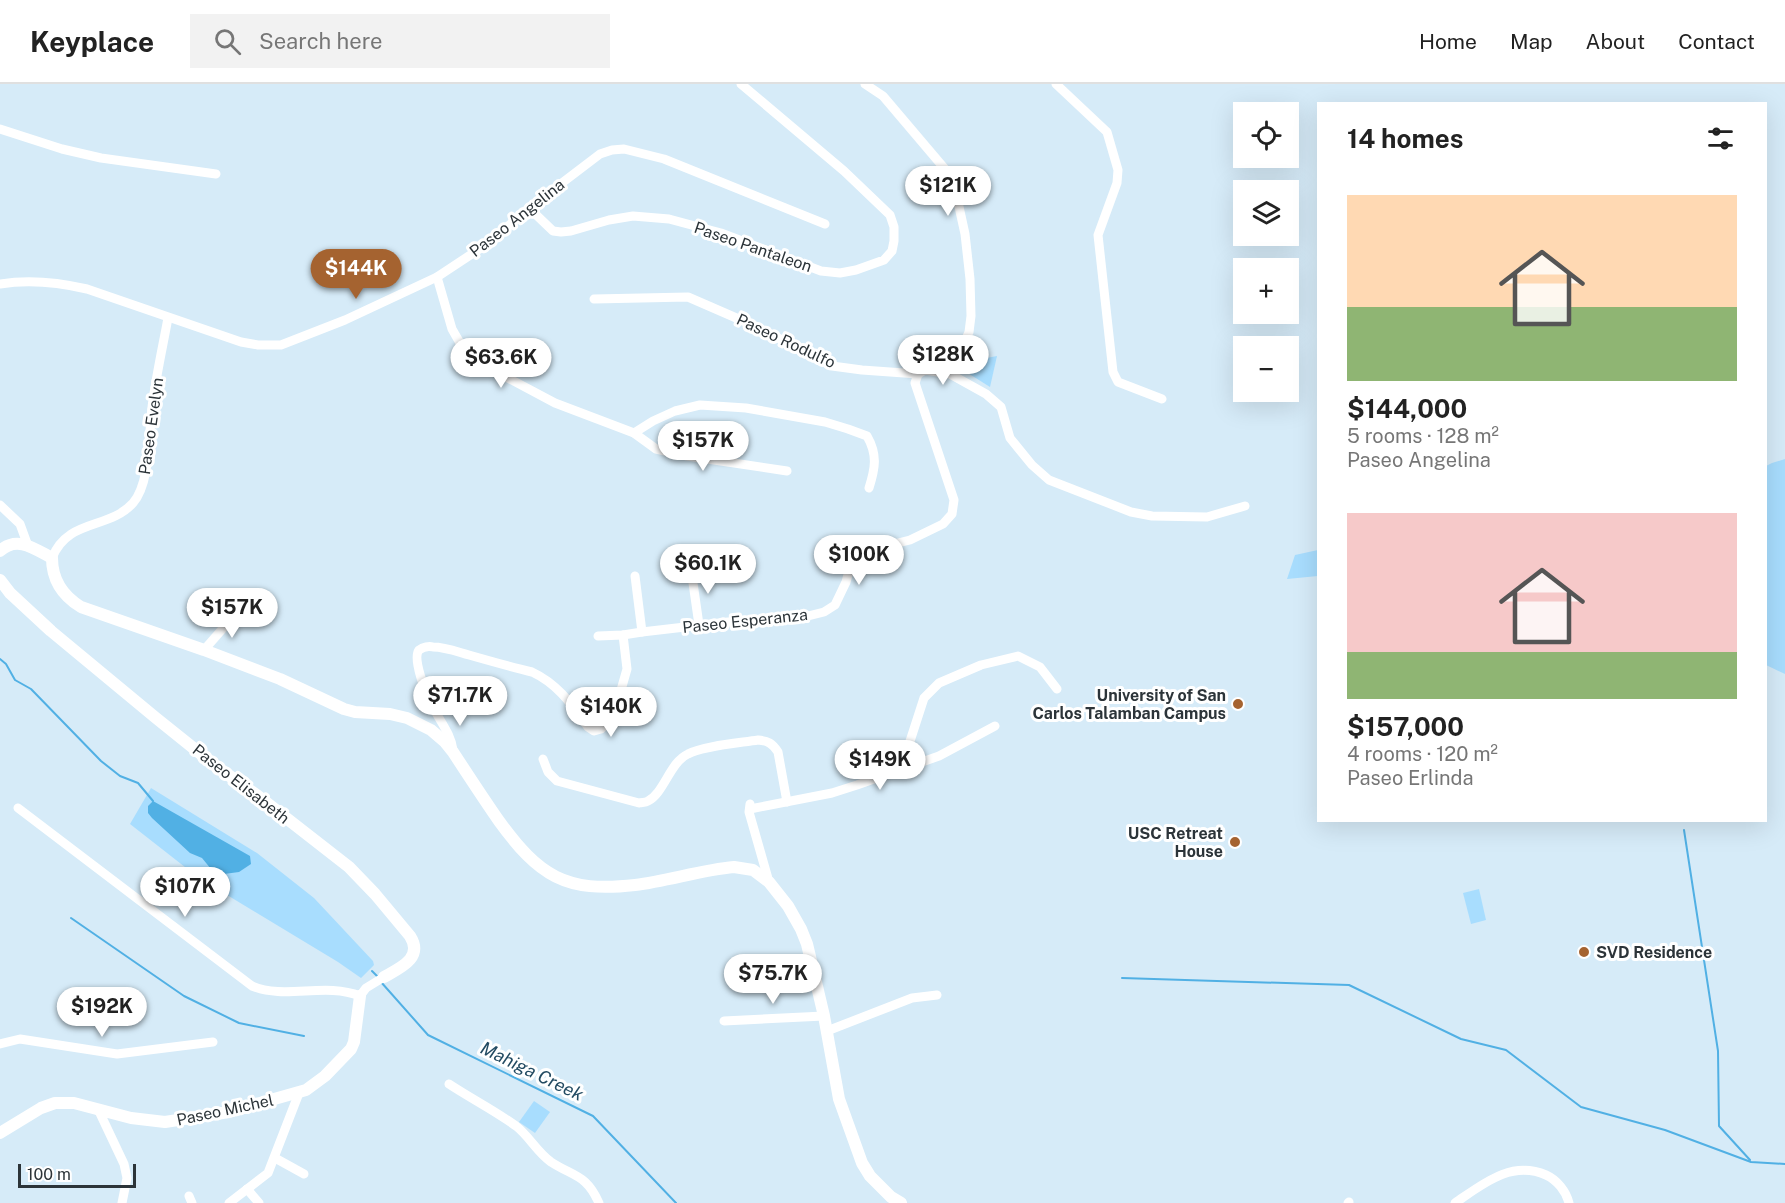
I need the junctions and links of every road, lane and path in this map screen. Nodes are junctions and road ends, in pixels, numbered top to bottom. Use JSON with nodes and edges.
{"nodes":[{"id":1,"x":741,"y":84,"type":"edge"},
{"id":2,"x":865,"y":84,"type":"edge"},
{"id":3,"x":1056,"y":84,"type":"edge"},
{"id":4,"x":0,"y":129,"type":"edge"},
{"id":5,"x":216,"y":174,"type":"dead end"},
{"id":6,"x":529,"y":208,"type":"junction"},
{"id":7,"x":825,"y":224,"type":"dead end"},
{"id":8,"x":437,"y":277,"type":"junction"},
{"id":9,"x":0,"y":285,"type":"edge"},
{"id":10,"x":594,"y":299,"type":"dead end"},
{"id":11,"x":168,"y":318,"type":"junction"},
{"id":12,"x":918,"y":374,"type":"junction"},
{"id":13,"x":950,"y":374,"type":"junction"},
{"id":14,"x":1162,"y":399,"type":"dead end"},
{"id":15,"x":634,"y":433,"type":"junction"},
{"id":16,"x":787,"y":471,"type":"dead end"},
{"id":17,"x":869,"y":488,"type":"dead end"},
{"id":18,"x":0,"y":505,"type":"edge"},
{"id":19,"x":1245,"y":506,"type":"dead end"},
{"id":20,"x":28,"y":546,"type":"junction"},
{"id":21,"x":0,"y":551,"type":"edge"},
{"id":22,"x":52,"y":558,"type":"junction"},
{"id":23,"x":691,"y":569,"type":"dead end"},
{"id":24,"x":635,"y":576,"type":"dead end"},
{"id":25,"x":0,"y":580,"type":"edge"},
{"id":26,"x":238,"y":610,"type":"dead end"},
{"id":27,"x":699,"y":625,"type":"junction"},
{"id":28,"x":642,"y":632,"type":"junction"},
{"id":29,"x":623,"y":635,"type":"junction"},
{"id":30,"x":598,"y":636,"type":"dead end"},
{"id":31,"x":204,"y":650,"type":"junction"},
{"id":32,"x":1057,"y":689,"type":"dead end"},
{"id":33,"x":995,"y":726,"type":"dead end"},
{"id":34,"x":453,"y":752,"type":"junction"},
{"id":35,"x":543,"y":759,"type":"dead end"},
{"id":36,"x":901,"y":769,"type":"junction"},
{"id":37,"x":787,"y":802,"type":"junction"},
{"id":38,"x":18,"y":808,"type":"dead end"},
{"id":39,"x":769,"y":882,"type":"junction"},
{"id":40,"x":379,"y":980,"type":"joint"},
{"id":41,"x":937,"y":995,"type":"dead end"},
{"id":42,"x":360,"y":996,"type":"junction"},
{"id":43,"x":824,"y":1016,"type":"junction"},
{"id":44,"x":724,"y":1021,"type":"dead end"},
{"id":45,"x":827,"y":1031,"type":"junction"},
{"id":46,"x":213,"y":1042,"type":"dead end"},
{"id":47,"x":0,"y":1044,"type":"edge"},
{"id":48,"x":449,"y":1084,"type":"dead end"},
{"id":49,"x":299,"y":1093,"type":"junction"},
{"id":50,"x":98,"y":1109,"type":"junction"},
{"id":51,"x":0,"y":1133,"type":"edge"},
{"id":52,"x":275,"y":1158,"type":"junction"},
{"id":53,"x":304,"y":1174,"type":"dead end"},
{"id":54,"x":247,"y":1189,"type":"junction"},
{"id":55,"x":122,"y":1203,"type":"edge"},
{"id":56,"x":229,"y":1203,"type":"edge"},
{"id":57,"x":259,"y":1203,"type":"edge"},
{"id":58,"x":599,"y":1203,"type":"edge"},
{"id":59,"x":901,"y":1203,"type":"edge"},
{"id":60,"x":1455,"y":1203,"type":"edge"},
{"id":61,"x":1569,"y":1203,"type":"edge"}],
"edges":[{"from":1,"to":6,"type":"street","name":"Paseo Pantaleon"},
{"from":2,"to":13,"type":"street"},
{"from":3,"to":14,"type":"street"},
{"from":4,"to":5,"type":"street"},
{"from":6,"to":7,"type":"street","name":"Paseo Angelina"},
{"from":6,"to":8,"type":"street","name":"Paseo Angelina"},
{"from":8,"to":11,"type":"street","name":"Paseo Angelina"},
{"from":8,"to":15,"type":"street"},
{"from":9,"to":11,"type":"street","name":"Paseo Angelina"},
{"from":10,"to":12,"type":"street","name":"Paseo Rodulfo"},
{"from":11,"to":22,"type":"street","name":"Paseo Evelyn"},
{"from":12,"to":13,"type":"street","name":"Paseo Rodulfo"},
{"from":12,"to":27,"type":"street","name":"Paseo Esperanza"},
{"from":13,"to":19,"type":"street","name":"Paseo Rodulfo"},
{"from":15,"to":16,"type":"street"},
{"from":15,"to":17,"type":"street"},
{"from":18,"to":20,"type":"street"},
{"from":20,"to":21,"type":"street"},
{"from":20,"to":22,"type":"street"},
{"from":22,"to":31,"type":"street"},
{"from":23,"to":27,"type":"street"},
{"from":24,"to":28,"type":"street"},
{"from":25,"to":40,"type":"street","name":"Paseo Elisabeth"},
{"from":26,"to":31,"type":"street"},
{"from":27,"to":28,"type":"street","name":"Paseo Esperanza"},
{"from":28,"to":29,"type":"street","name":"Paseo Esperanza"},
{"from":29,"to":30,"type":"street","name":"Paseo Esperanza"},
{"from":29,"to":34,"type":"street"},
{"from":31,"to":34,"type":"street"},
{"from":32,"to":36,"type":"street"},
{"from":33,"to":36,"type":"street"},
{"from":34,"to":39,"type":"street"},
{"from":35,"to":37,"type":"street"},
{"from":36,"to":37,"type":"street"},
{"from":37,"to":39,"type":"street"},
{"from":38,"to":42,"type":"street"},
{"from":39,"to":43,"type":"street"},
{"from":40,"to":42,"type":"street","name":"Paseo Elisabeth"},
{"from":41,"to":45,"type":"street"},
{"from":42,"to":49,"type":"street","name":"Paseo Michel"},
{"from":43,"to":44,"type":"street"},
{"from":43,"to":45,"type":"street"},
{"from":45,"to":59,"type":"street"},
{"from":46,"to":47,"type":"street"},
{"from":48,"to":58,"type":"street"},
{"from":49,"to":50,"type":"street","name":"Paseo Michel"},
{"from":49,"to":52,"type":"street"},
{"from":50,"to":51,"type":"street","name":"Paseo Michel"},
{"from":50,"to":55,"type":"street"},
{"from":52,"to":53,"type":"street"},
{"from":52,"to":54,"type":"street"},
{"from":54,"to":56,"type":"street"},
{"from":54,"to":57,"type":"street"},
{"from":60,"to":61,"type":"street"}]}
